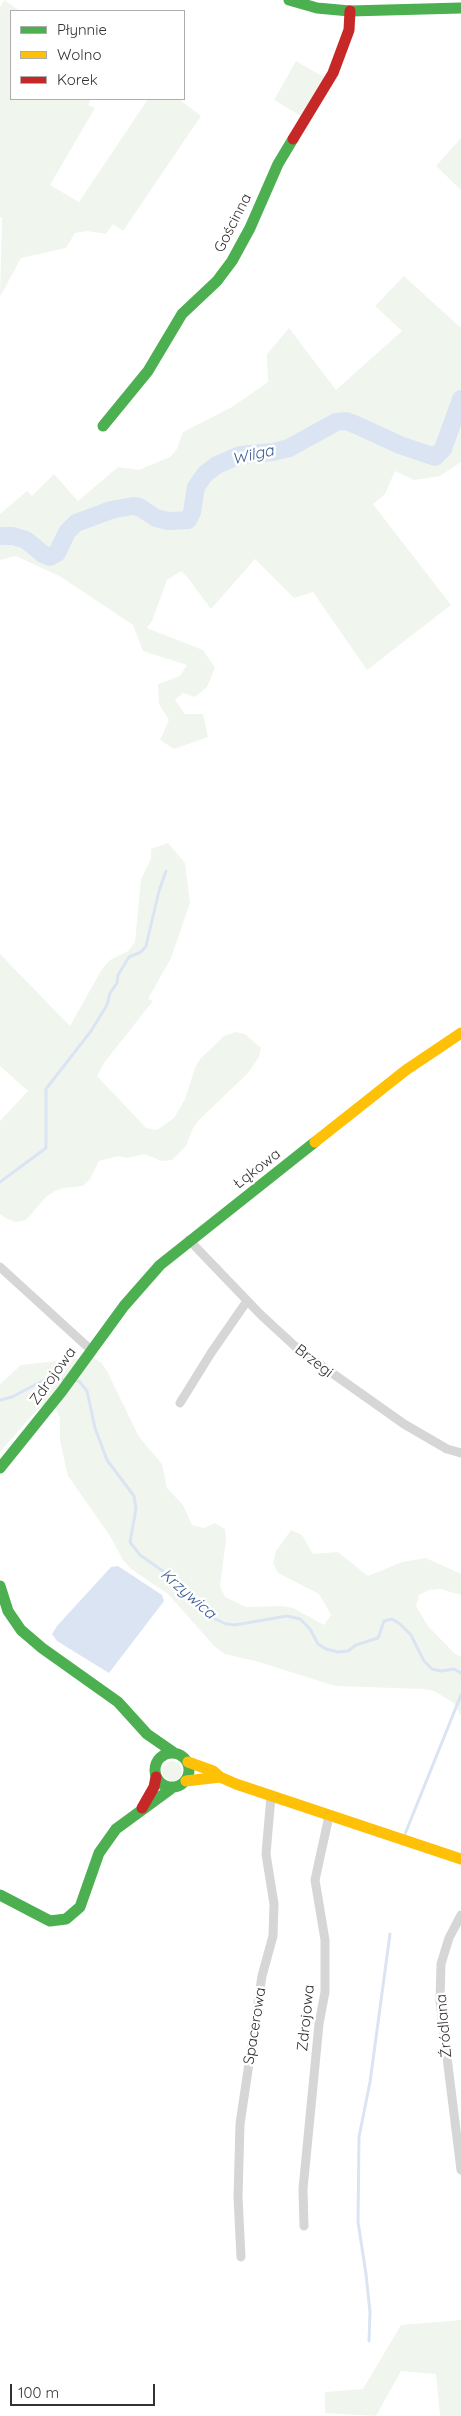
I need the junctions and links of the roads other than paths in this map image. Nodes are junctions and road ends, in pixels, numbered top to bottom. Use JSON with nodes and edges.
{"nodes":[{"id":1,"x":289,"y":0,"type":"edge"},
{"id":2,"x":461,"y":8,"type":"edge"},
{"id":3,"x":350,"y":11,"type":"junction"},
{"id":4,"x":103,"y":426,"type":"dead end"},
{"id":5,"x":461,"y":1033,"type":"edge"},
{"id":6,"x":189,"y":1240,"type":"junction"},
{"id":7,"x":0,"y":1267,"type":"edge"},
{"id":8,"x":247,"y":1301,"type":"junction"},
{"id":9,"x":91,"y":1350,"type":"junction"},
{"id":10,"x":180,"y":1403,"type":"dead end"},
{"id":11,"x":461,"y":1453,"type":"edge"},
{"id":12,"x":0,"y":1468,"type":"edge"},
{"id":13,"x":0,"y":1586,"type":"edge"},
{"id":14,"x":147,"y":1734,"type":"junction"},
{"id":15,"x":173,"y":1752,"type":"junction"},
{"id":16,"x":156,"y":1762,"type":"junction"},
{"id":17,"x":188,"y":1762,"type":"junction"},
{"id":18,"x":156,"y":1777,"type":"junction"},
{"id":19,"x":220,"y":1777,"type":"junction"},
{"id":20,"x":186,"y":1781,"type":"junction"},
{"id":21,"x":172,"y":1788,"type":"junction"},
{"id":22,"x":271,"y":1796,"type":"junction"},
{"id":23,"x":142,"y":1808,"type":"junction"},
{"id":24,"x":329,"y":1816,"type":"junction"},
{"id":25,"x":461,"y":1859,"type":"edge"},
{"id":26,"x":0,"y":1895,"type":"edge"},
{"id":27,"x":461,"y":1915,"type":"edge"},
{"id":28,"x":461,"y":2170,"type":"edge"},
{"id":29,"x":304,"y":2226,"type":"dead end"},
{"id":30,"x":240,"y":2257,"type":"dead end"}],
"edges":[{"from":1,"to":3,"type":"street"},
{"from":2,"to":3,"type":"street"},
{"from":3,"to":4,"type":"street","name":"Gościnna"},
{"from":5,"to":6,"type":"street","name":"Łąkowa"},
{"from":6,"to":8,"type":"street","name":"Brzegi"},
{"from":6,"to":9,"type":"street","name":"Łąkowa"},
{"from":7,"to":9,"type":"street","name":"Zdrojowa"},
{"from":8,"to":10,"type":"street"},
{"from":8,"to":11,"type":"street","name":"Brzegi"},
{"from":9,"to":12,"type":"street","name":"Zdrojowa"},
{"from":13,"to":14,"type":"street"},
{"from":14,"to":15,"type":"street"},
{"from":14,"to":16,"type":"street"},
{"from":15,"to":16,"type":"street"},
{"from":15,"to":17,"type":"street"},
{"from":16,"to":18,"type":"street"},
{"from":17,"to":19,"type":"street"},
{"from":17,"to":20,"type":"street"},
{"from":18,"to":21,"type":"street"},
{"from":18,"to":23,"type":"street"},
{"from":19,"to":20,"type":"street"},
{"from":19,"to":22,"type":"street"},
{"from":20,"to":21,"type":"street"},
{"from":21,"to":23,"type":"street"},
{"from":22,"to":24,"type":"street"},
{"from":22,"to":30,"type":"street","name":"Spacerowa"},
{"from":23,"to":26,"type":"street"},
{"from":24,"to":25,"type":"street"},
{"from":24,"to":29,"type":"street","name":"Zdrojowa"},
{"from":27,"to":28,"type":"street","name":"Źródlana"}]}
